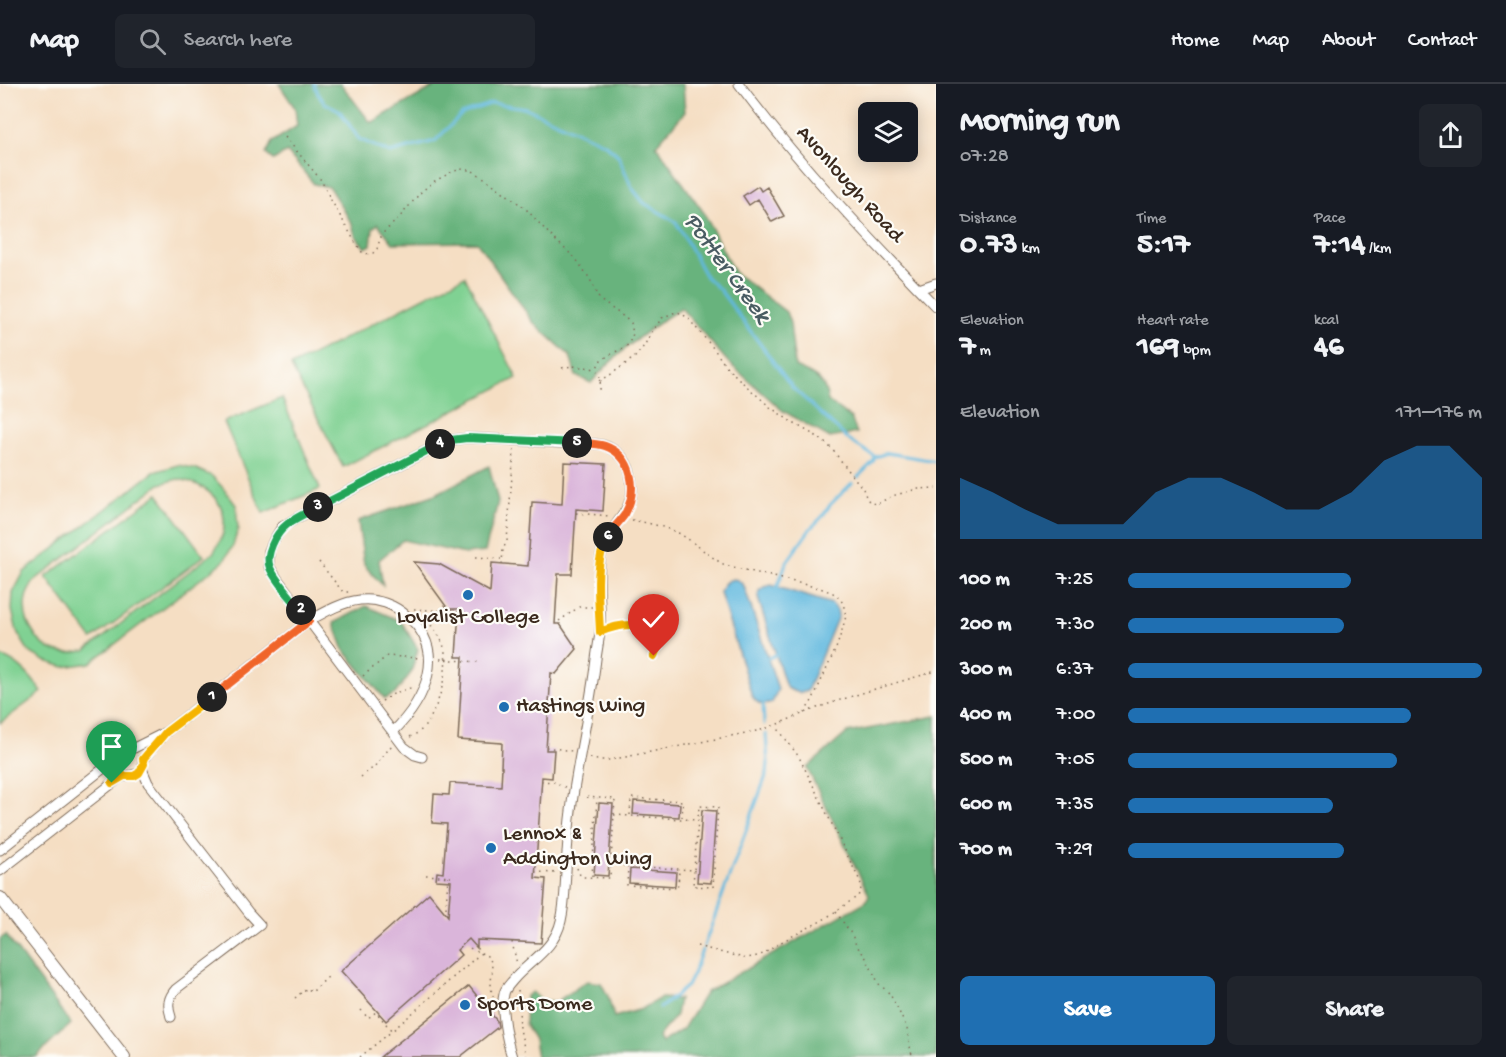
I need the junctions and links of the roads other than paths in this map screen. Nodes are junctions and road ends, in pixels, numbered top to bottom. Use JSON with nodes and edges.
{"nodes":[{"id":1,"x":739,"y":84,"type":"edge"},
{"id":2,"x":936,"y":283,"type":"edge"},
{"id":3,"x":919,"y":289,"type":"junction"},
{"id":4,"x":936,"y":307,"type":"edge"},
{"id":5,"x":309,"y":621,"type":"junction"},
{"id":6,"x":166,"y":732,"type":"junction"},
{"id":7,"x":393,"y":732,"type":"junction"},
{"id":8,"x":130,"y":748,"type":"junction"},
{"id":9,"x":115,"y":756,"type":"junction"},
{"id":10,"x":422,"y":757,"type":"dead end"},
{"id":11,"x":136,"y":770,"type":"junction"},
{"id":12,"x":0,"y":850,"type":"edge"},
{"id":13,"x":0,"y":872,"type":"edge"},
{"id":14,"x":0,"y":898,"type":"edge"},
{"id":15,"x":171,"y":1017,"type":"dead end"},
{"id":16,"x":124,"y":1057,"type":"edge"},
{"id":17,"x":512,"y":1057,"type":"edge"}],
"edges":[{"from":1,"to":3,"type":"street","name":"Avonlough Road"},
{"from":2,"to":3,"type":"street"},
{"from":3,"to":4,"type":"street","name":"Avonlough Road"},
{"from":5,"to":6,"type":"street"},
{"from":5,"to":7,"type":"street"},
{"from":5,"to":7,"type":"street"},
{"from":5,"to":17,"type":"street"},
{"from":6,"to":8,"type":"street"},
{"from":6,"to":11,"type":"street"},
{"from":7,"to":10,"type":"street"},
{"from":8,"to":9,"type":"street"},
{"from":8,"to":11,"type":"street"},
{"from":9,"to":11,"type":"street"},
{"from":9,"to":12,"type":"street"},
{"from":11,"to":13,"type":"street"},
{"from":11,"to":15,"type":"street"},
{"from":14,"to":16,"type":"main road"}]}
